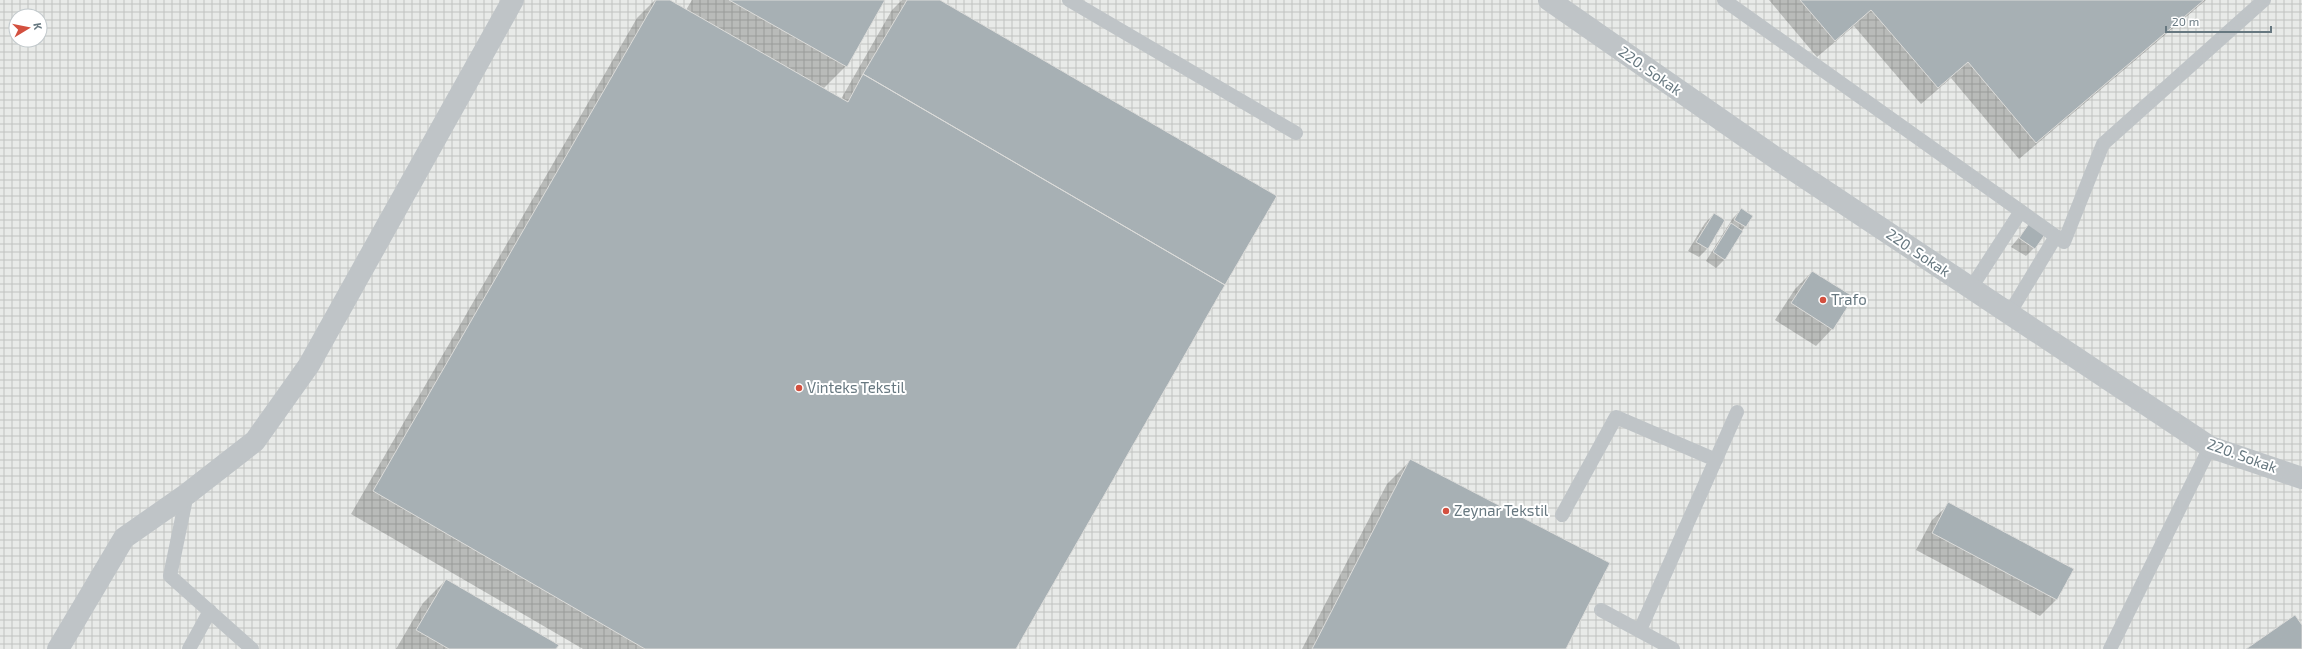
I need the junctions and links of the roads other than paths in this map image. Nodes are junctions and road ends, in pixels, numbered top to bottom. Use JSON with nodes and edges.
{"nodes":[{"id":1,"x":514,"y":0,"type":"edge"},
{"id":2,"x":1069,"y":0,"type":"edge"},
{"id":3,"x":1549,"y":0,"type":"edge"},
{"id":4,"x":1724,"y":0,"type":"edge"},
{"id":5,"x":2264,"y":0,"type":"edge"},
{"id":6,"x":1296,"y":133,"type":"dead end"},
{"id":7,"x":2021,"y":211,"type":"junction"},
{"id":8,"x":2056,"y":236,"type":"junction"},
{"id":9,"x":1971,"y":288,"type":"junction"},
{"id":10,"x":2010,"y":314,"type":"junction"},
{"id":11,"x":1737,"y":412,"type":"dead end"},
{"id":12,"x":2210,"y":447,"type":"junction"},
{"id":13,"x":1716,"y":460,"type":"junction"},
{"id":14,"x":2302,"y":478,"type":"edge"},
{"id":15,"x":187,"y":494,"type":"junction"},
{"id":16,"x":1562,"y":515,"type":"dead end"},
{"id":17,"x":1601,"y":610,"type":"dead end"},
{"id":18,"x":210,"y":611,"type":"junction"},
{"id":19,"x":1640,"y":630,"type":"junction"},
{"id":20,"x":58,"y":649,"type":"edge"},
{"id":21,"x":188,"y":649,"type":"edge"},
{"id":22,"x":252,"y":649,"type":"edge"},
{"id":23,"x":1673,"y":649,"type":"edge"},
{"id":24,"x":2110,"y":649,"type":"edge"}],
"edges":[{"from":1,"to":15,"type":"street"},
{"from":2,"to":6,"type":"lane"},
{"from":3,"to":9,"type":"street","name":"220. Sokak"},
{"from":4,"to":7,"type":"lane"},
{"from":5,"to":8,"type":"lane"},
{"from":7,"to":8,"type":"lane"},
{"from":7,"to":9,"type":"lane"},
{"from":8,"to":10,"type":"lane"},
{"from":9,"to":10,"type":"street","name":"220. Sokak"},
{"from":10,"to":12,"type":"street","name":"220. Sokak"},
{"from":11,"to":13,"type":"lane"},
{"from":12,"to":14,"type":"street","name":"220. Sokak"},
{"from":12,"to":24,"type":"lane"},
{"from":13,"to":16,"type":"lane"},
{"from":13,"to":19,"type":"lane"},
{"from":15,"to":18,"type":"lane"},
{"from":15,"to":20,"type":"street"},
{"from":17,"to":19,"type":"lane"},
{"from":18,"to":21,"type":"lane"},
{"from":18,"to":22,"type":"lane"},
{"from":19,"to":23,"type":"lane"}]}
